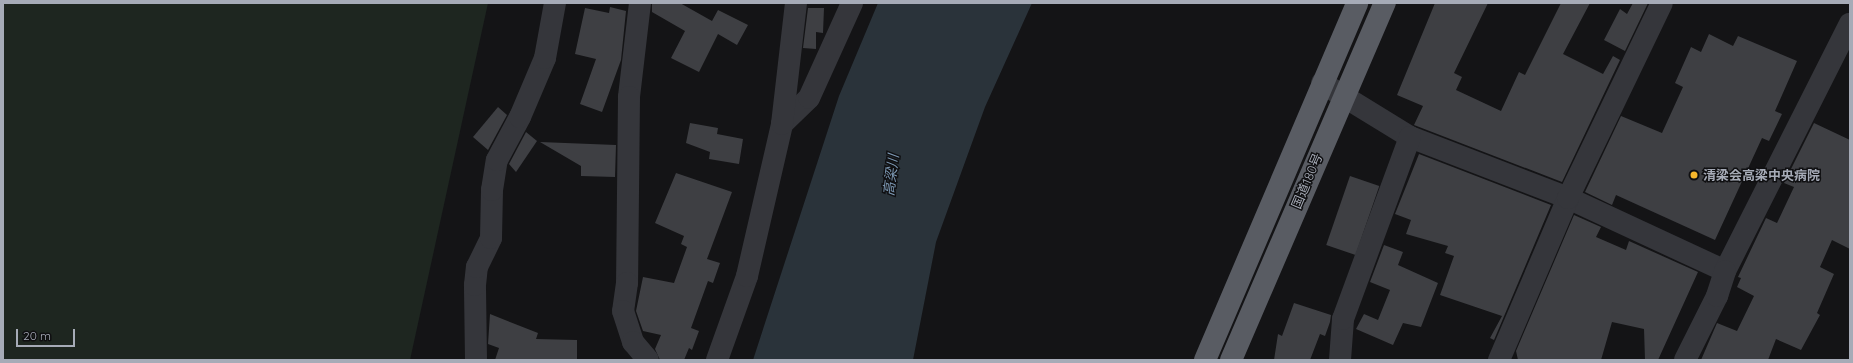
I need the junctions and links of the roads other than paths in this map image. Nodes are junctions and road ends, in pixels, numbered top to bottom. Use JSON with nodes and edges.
{"nodes":[{"id":1,"x":556,"y":3,"type":"edge"},
{"id":2,"x":640,"y":3,"type":"edge"},
{"id":3,"x":796,"y":3,"type":"edge"},
{"id":4,"x":852,"y":3,"type":"edge"},
{"id":5,"x":1357,"y":3,"type":"edge"},
{"id":6,"x":1385,"y":3,"type":"edge"},
{"id":7,"x":1662,"y":3,"type":"edge"},
{"id":8,"x":1850,"y":24,"type":"edge"},
{"id":9,"x":1322,"y":83,"type":"junction"},
{"id":10,"x":1343,"y":96,"type":"junction"},
{"id":11,"x":782,"y":124,"type":"junction"},
{"id":12,"x":1410,"y":137,"type":"junction"},
{"id":13,"x":1568,"y":198,"type":"junction"},
{"id":14,"x":1726,"y":271,"type":"junction"},
{"id":15,"x":476,"y":360,"type":"edge"},
{"id":16,"x":648,"y":360,"type":"edge"},
{"id":17,"x":717,"y":360,"type":"edge"},
{"id":18,"x":1204,"y":360,"type":"edge"},
{"id":19,"x":1231,"y":360,"type":"edge"},
{"id":20,"x":1340,"y":360,"type":"edge"},
{"id":21,"x":1499,"y":360,"type":"edge"},
{"id":22,"x":1685,"y":360,"type":"edge"}],
"edges":[{"from":1,"to":15,"type":"street"},
{"from":2,"to":16,"type":"street"},
{"from":3,"to":11,"type":"street"},
{"from":4,"to":11,"type":"street"},
{"from":5,"to":9,"type":"highway","name":"国道180号"},
{"from":6,"to":10,"type":"highway","name":"国道180号"},
{"from":7,"to":13,"type":"street"},
{"from":8,"to":14,"type":"street"},
{"from":9,"to":10,"type":"street"},
{"from":9,"to":18,"type":"highway","name":"国道180号"},
{"from":10,"to":12,"type":"street"},
{"from":10,"to":19,"type":"highway","name":"国道180号"},
{"from":11,"to":17,"type":"street"},
{"from":12,"to":13,"type":"street"},
{"from":12,"to":20,"type":"street"},
{"from":13,"to":14,"type":"street"},
{"from":13,"to":21,"type":"street"},
{"from":14,"to":22,"type":"street"}]}
